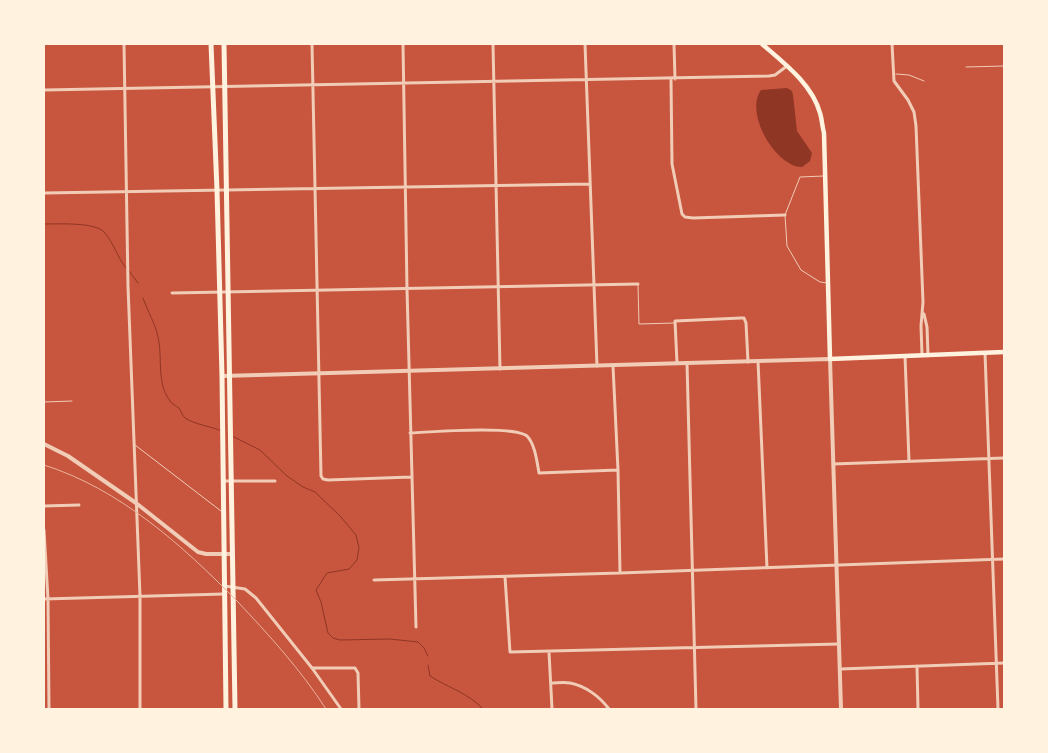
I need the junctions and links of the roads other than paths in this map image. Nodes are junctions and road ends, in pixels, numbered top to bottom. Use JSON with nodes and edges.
{"nodes":[{"id":1,"x":124,"y":44,"type":"edge"},
{"id":2,"x":211,"y":44,"type":"edge"},
{"id":3,"x":224,"y":44,"type":"edge"},
{"id":4,"x":312,"y":44,"type":"edge"},
{"id":5,"x":403,"y":44,"type":"edge"},
{"id":6,"x":493,"y":44,"type":"edge"},
{"id":7,"x":585,"y":44,"type":"edge"},
{"id":8,"x":674,"y":44,"type":"edge"},
{"id":9,"x":762,"y":44,"type":"edge"},
{"id":10,"x":892,"y":44,"type":"edge"},
{"id":11,"x":787,"y":66,"type":"junction"},
{"id":12,"x":1004,"y":66,"type":"edge"},
{"id":13,"x":966,"y":67,"type":"dead end"},
{"id":14,"x":893,"y":74,"type":"junction"},
{"id":15,"x":673,"y":79,"type":"junction"},
{"id":16,"x":586,"y":80,"type":"junction"},
{"id":17,"x":924,"y":81,"type":"dead end"},
{"id":18,"x":494,"y":82,"type":"junction"},
{"id":19,"x":403,"y":84,"type":"junction"},
{"id":20,"x":313,"y":85,"type":"junction"},
{"id":21,"x":224,"y":86,"type":"junction"},
{"id":22,"x":212,"y":87,"type":"junction"},
{"id":23,"x":125,"y":88,"type":"junction"},
{"id":24,"x":44,"y":90,"type":"edge"},
{"id":25,"x":825,"y":176,"type":"junction"},
{"id":26,"x":589,"y":184,"type":"junction"},
{"id":27,"x":496,"y":186,"type":"junction"},
{"id":28,"x":405,"y":187,"type":"junction"},
{"id":29,"x":315,"y":189,"type":"junction"},
{"id":30,"x":217,"y":190,"type":"junction"},
{"id":31,"x":227,"y":190,"type":"junction"},
{"id":32,"x":127,"y":192,"type":"junction"},
{"id":33,"x":44,"y":193,"type":"edge"},
{"id":34,"x":785,"y":215,"type":"junction"},
{"id":35,"x":828,"y":283,"type":"junction"},
{"id":36,"x":638,"y":284,"type":"joint"},
{"id":37,"x":593,"y":286,"type":"junction"},
{"id":38,"x":498,"y":287,"type":"junction"},
{"id":39,"x":407,"y":289,"type":"junction"},
{"id":40,"x":317,"y":290,"type":"junction"},
{"id":41,"x":220,"y":292,"type":"junction"},
{"id":42,"x":228,"y":292,"type":"junction"},
{"id":43,"x":172,"y":293,"type":"dead end"},
{"id":44,"x":923,"y":311,"type":"junction"},
{"id":45,"x":675,"y":322,"type":"junction"},
{"id":46,"x":1004,"y":352,"type":"edge"},
{"id":47,"x":985,"y":353,"type":"junction"},
{"id":48,"x":922,"y":355,"type":"junction"},
{"id":49,"x":928,"y":355,"type":"junction"},
{"id":50,"x":905,"y":356,"type":"junction"},
{"id":51,"x":830,"y":359,"type":"junction"},
{"id":52,"x":758,"y":361,"type":"junction"},
{"id":53,"x":748,"y":362,"type":"junction"},
{"id":54,"x":677,"y":363,"type":"junction"},
{"id":55,"x":687,"y":363,"type":"junction"},
{"id":56,"x":597,"y":366,"type":"junction"},
{"id":57,"x":613,"y":366,"type":"junction"},
{"id":58,"x":500,"y":369,"type":"junction"},
{"id":59,"x":409,"y":371,"type":"junction"},
{"id":60,"x":319,"y":373,"type":"junction"},
{"id":61,"x":222,"y":376,"type":"junction"},
{"id":62,"x":231,"y":376,"type":"junction"},
{"id":63,"x":72,"y":401,"type":"dead end"},
{"id":64,"x":44,"y":402,"type":"edge"},
{"id":65,"x":410,"y":433,"type":"junction"},
{"id":66,"x":44,"y":444,"type":"edge"},
{"id":67,"x":133,"y":444,"type":"junction"},
{"id":68,"x":1004,"y":458,"type":"edge"},
{"id":69,"x":988,"y":459,"type":"junction"},
{"id":70,"x":909,"y":461,"type":"junction"},
{"id":71,"x":832,"y":464,"type":"junction"},
{"id":72,"x":618,"y":470,"type":"junction"},
{"id":73,"x":411,"y":477,"type":"junction"},
{"id":74,"x":223,"y":481,"type":"junction"},
{"id":75,"x":232,"y":481,"type":"junction"},
{"id":76,"x":275,"y":481,"type":"dead end"},
{"id":77,"x":136,"y":503,"type":"junction"},
{"id":78,"x":79,"y":505,"type":"dead end"},
{"id":79,"x":44,"y":506,"type":"edge"},
{"id":80,"x":224,"y":513,"type":"junction"},
{"id":81,"x":44,"y":530,"type":"edge"},
{"id":82,"x":224,"y":554,"type":"junction"},
{"id":83,"x":232,"y":554,"type":"junction"},
{"id":84,"x":993,"y":559,"type":"junction"},
{"id":85,"x":1004,"y":559,"type":"edge"},
{"id":86,"x":836,"y":564,"type":"junction"},
{"id":87,"x":767,"y":568,"type":"junction"},
{"id":88,"x":693,"y":571,"type":"junction"},
{"id":89,"x":620,"y":574,"type":"junction"},
{"id":90,"x":505,"y":577,"type":"junction"},
{"id":91,"x":374,"y":580,"type":"dead end"},
{"id":92,"x":415,"y":580,"type":"junction"},
{"id":93,"x":224,"y":586,"type":"junction"},
{"id":94,"x":233,"y":587,"type":"junction"},
{"id":95,"x":224,"y":594,"type":"junction"},
{"id":96,"x":140,"y":596,"type":"junction"},
{"id":97,"x":46,"y":599,"type":"edge"},
{"id":98,"x":416,"y":626,"type":"dead end"},
{"id":99,"x":839,"y":644,"type":"junction"},
{"id":100,"x":694,"y":648,"type":"junction"},
{"id":101,"x":549,"y":652,"type":"junction"},
{"id":102,"x":1004,"y":663,"type":"edge"},
{"id":103,"x":997,"y":664,"type":"junction"},
{"id":104,"x":917,"y":666,"type":"junction"},
{"id":105,"x":312,"y":668,"type":"junction"},
{"id":106,"x":840,"y":669,"type":"junction"},
{"id":107,"x":551,"y":683,"type":"junction"},
{"id":108,"x":49,"y":709,"type":"edge"},
{"id":109,"x":140,"y":709,"type":"edge"},
{"id":110,"x":226,"y":709,"type":"edge"},
{"id":111,"x":235,"y":709,"type":"edge"},
{"id":112,"x":341,"y":709,"type":"edge"},
{"id":113,"x":358,"y":709,"type":"edge"},
{"id":114,"x":552,"y":709,"type":"edge"},
{"id":115,"x":610,"y":709,"type":"edge"},
{"id":116,"x":696,"y":709,"type":"edge"},
{"id":117,"x":841,"y":709,"type":"edge"},
{"id":118,"x":918,"y":709,"type":"edge"},
{"id":119,"x":998,"y":709,"type":"edge"}],
"edges":[{"from":1,"to":23,"type":"street"},
{"from":2,"to":22,"type":"highway"},
{"from":3,"to":21,"type":"highway"},
{"from":4,"to":20,"type":"street"},
{"from":5,"to":19,"type":"street"},
{"from":6,"to":18,"type":"street"},
{"from":7,"to":16,"type":"street"},
{"from":8,"to":15,"type":"street"},
{"from":9,"to":11,"type":"main road"},
{"from":10,"to":14,"type":"street"},
{"from":11,"to":15,"type":"street"},
{"from":11,"to":25,"type":"main road"},
{"from":12,"to":13,"type":"lane"},
{"from":14,"to":17,"type":"lane"},
{"from":14,"to":44,"type":"street"},
{"from":15,"to":16,"type":"street"},
{"from":15,"to":34,"type":"street"},
{"from":16,"to":18,"type":"street"},
{"from":16,"to":26,"type":"street"},
{"from":18,"to":19,"type":"street"},
{"from":18,"to":27,"type":"street"},
{"from":19,"to":20,"type":"street"},
{"from":19,"to":28,"type":"street"},
{"from":20,"to":21,"type":"street"},
{"from":20,"to":29,"type":"street"},
{"from":21,"to":22,"type":"street"},
{"from":21,"to":31,"type":"highway"},
{"from":22,"to":23,"type":"street"},
{"from":22,"to":30,"type":"highway"},
{"from":23,"to":24,"type":"street"},
{"from":23,"to":32,"type":"street"},
{"from":25,"to":34,"type":"lane"},
{"from":25,"to":35,"type":"main road"},
{"from":26,"to":27,"type":"street"},
{"from":26,"to":37,"type":"street"},
{"from":27,"to":28,"type":"street"},
{"from":27,"to":38,"type":"street"},
{"from":28,"to":29,"type":"street"},
{"from":28,"to":39,"type":"street"},
{"from":29,"to":31,"type":"street"},
{"from":29,"to":40,"type":"street"},
{"from":30,"to":31,"type":"street"},
{"from":30,"to":32,"type":"street"},
{"from":30,"to":41,"type":"highway"},
{"from":31,"to":42,"type":"highway"},
{"from":32,"to":33,"type":"street"},
{"from":32,"to":67,"type":"street"},
{"from":34,"to":35,"type":"lane"},
{"from":35,"to":51,"type":"main road"},
{"from":36,"to":37,"type":"street"},
{"from":36,"to":45,"type":"lane"},
{"from":37,"to":38,"type":"street"},
{"from":37,"to":56,"type":"street"},
{"from":38,"to":39,"type":"street"},
{"from":38,"to":58,"type":"street"},
{"from":39,"to":40,"type":"street"},
{"from":39,"to":59,"type":"street"},
{"from":40,"to":42,"type":"street"},
{"from":40,"to":60,"type":"street"},
{"from":41,"to":42,"type":"street"},
{"from":41,"to":43,"type":"street"},
{"from":41,"to":61,"type":"highway"},
{"from":42,"to":62,"type":"highway"},
{"from":44,"to":48,"type":"street"},
{"from":44,"to":49,"type":"street"},
{"from":45,"to":53,"type":"street"},
{"from":45,"to":54,"type":"street"},
{"from":46,"to":47,"type":"main road"},
{"from":47,"to":49,"type":"main road"},
{"from":47,"to":69,"type":"street"},
{"from":48,"to":49,"type":"main road"},
{"from":48,"to":50,"type":"main road"},
{"from":50,"to":51,"type":"main road"},
{"from":50,"to":70,"type":"street"},
{"from":51,"to":52,"type":"street"},
{"from":51,"to":71,"type":"street"},
{"from":52,"to":53,"type":"street"},
{"from":52,"to":87,"type":"street"},
{"from":53,"to":55,"type":"street"},
{"from":54,"to":55,"type":"street"},
{"from":54,"to":57,"type":"street"},
{"from":55,"to":88,"type":"street"},
{"from":56,"to":57,"type":"street"},
{"from":56,"to":58,"type":"street"},
{"from":57,"to":72,"type":"street"},
{"from":58,"to":59,"type":"street"},
{"from":59,"to":60,"type":"street"},
{"from":59,"to":65,"type":"street"},
{"from":60,"to":62,"type":"street"},
{"from":60,"to":73,"type":"street"},
{"from":61,"to":62,"type":"street"},
{"from":61,"to":74,"type":"highway"},
{"from":62,"to":75,"type":"highway"},
{"from":63,"to":64,"type":"lane"},
{"from":65,"to":72,"type":"street"},
{"from":65,"to":73,"type":"street"},
{"from":66,"to":77,"type":"street"},
{"from":67,"to":77,"type":"street"},
{"from":67,"to":80,"type":"lane"},
{"from":68,"to":69,"type":"street"},
{"from":69,"to":70,"type":"street"},
{"from":69,"to":84,"type":"street"},
{"from":70,"to":71,"type":"street"},
{"from":71,"to":86,"type":"street"},
{"from":72,"to":89,"type":"street"},
{"from":73,"to":92,"type":"street"},
{"from":74,"to":75,"type":"street"},
{"from":74,"to":80,"type":"highway"},
{"from":75,"to":76,"type":"street"},
{"from":75,"to":83,"type":"highway"},
{"from":77,"to":82,"type":"street"},
{"from":77,"to":96,"type":"street"},
{"from":78,"to":79,"type":"street"},
{"from":80,"to":82,"type":"highway"},
{"from":81,"to":97,"type":"street"},
{"from":82,"to":83,"type":"street"},
{"from":82,"to":93,"type":"highway"},
{"from":83,"to":94,"type":"highway"},
{"from":84,"to":85,"type":"street"},
{"from":84,"to":86,"type":"street"},
{"from":84,"to":103,"type":"street"},
{"from":86,"to":87,"type":"street"},
{"from":86,"to":99,"type":"street"},
{"from":87,"to":88,"type":"street"},
{"from":88,"to":89,"type":"street"},
{"from":88,"to":100,"type":"street"},
{"from":89,"to":90,"type":"street"},
{"from":90,"to":92,"type":"street"},
{"from":90,"to":101,"type":"street"},
{"from":91,"to":92,"type":"street"},
{"from":92,"to":98,"type":"street"},
{"from":93,"to":94,"type":"street"},
{"from":93,"to":95,"type":"highway"},
{"from":94,"to":105,"type":"street"},
{"from":94,"to":111,"type":"highway"},
{"from":95,"to":96,"type":"street"},
{"from":95,"to":110,"type":"highway"},
{"from":96,"to":97,"type":"street"},
{"from":96,"to":109,"type":"street"},
{"from":97,"to":108,"type":"street"},
{"from":99,"to":100,"type":"street"},
{"from":99,"to":106,"type":"street"},
{"from":100,"to":101,"type":"street"},
{"from":100,"to":116,"type":"street"},
{"from":101,"to":107,"type":"street"},
{"from":102,"to":103,"type":"street"},
{"from":103,"to":104,"type":"street"},
{"from":103,"to":119,"type":"street"},
{"from":104,"to":106,"type":"street"},
{"from":104,"to":118,"type":"street"},
{"from":105,"to":112,"type":"street"},
{"from":105,"to":113,"type":"street"},
{"from":106,"to":117,"type":"street"},
{"from":107,"to":114,"type":"street"},
{"from":107,"to":115,"type":"street"}]}
